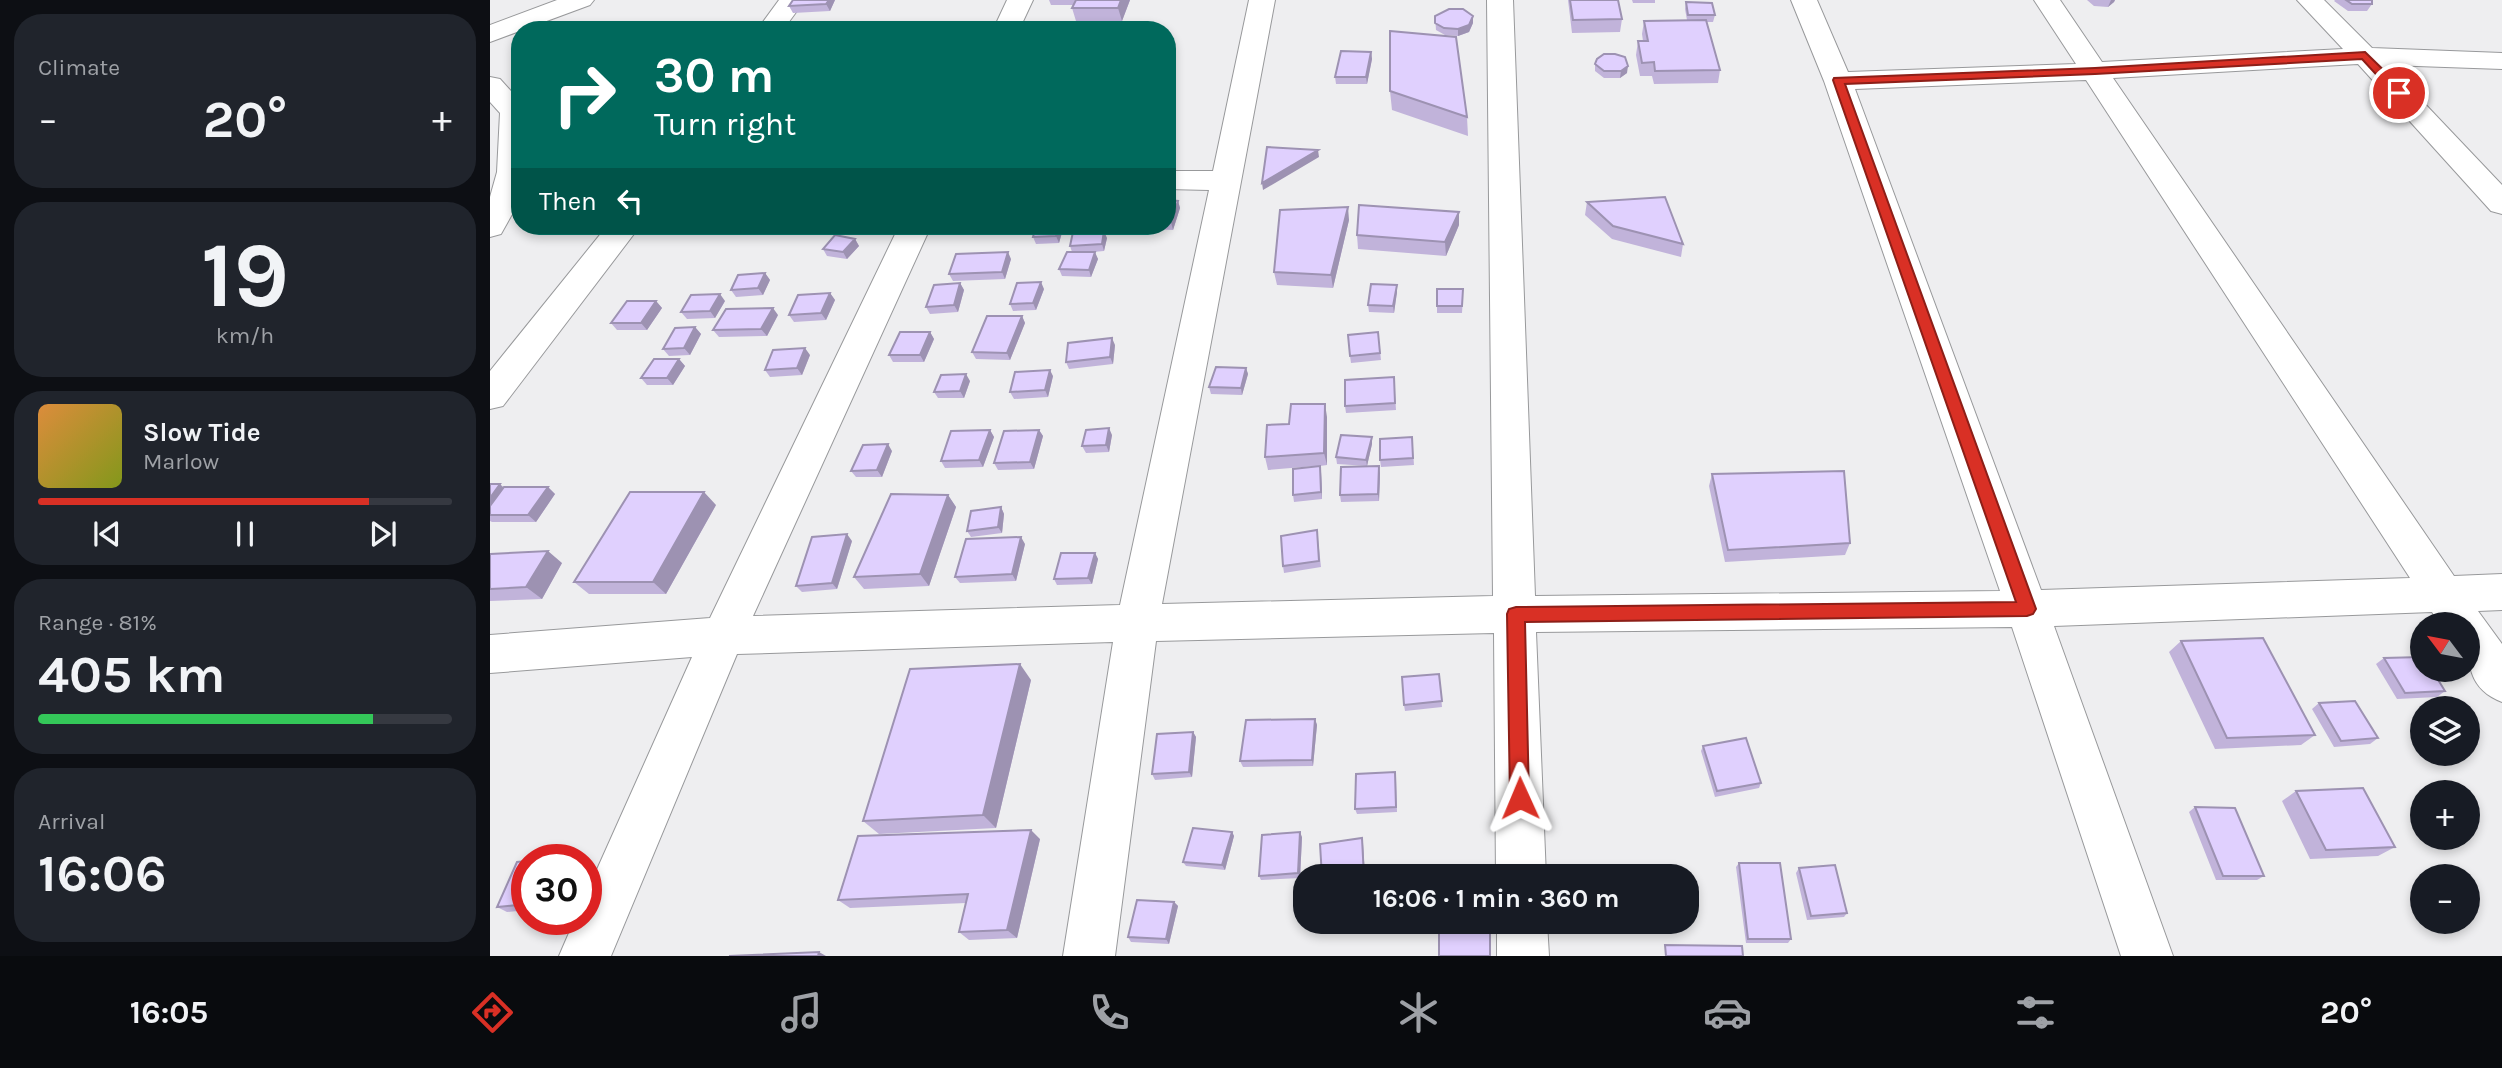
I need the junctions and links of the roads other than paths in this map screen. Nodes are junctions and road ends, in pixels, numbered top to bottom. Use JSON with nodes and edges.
{"nodes":[{"id":1,"x":581,"y":0,"type":"edge"},
{"id":2,"x":792,"y":0,"type":"edge"},
{"id":3,"x":1020,"y":0,"type":"edge"},
{"id":4,"x":1262,"y":0,"type":"edge"},
{"id":5,"x":1500,"y":0,"type":"edge"},
{"id":6,"x":1804,"y":0,"type":"edge"},
{"id":7,"x":2047,"y":0,"type":"edge"},
{"id":8,"x":2310,"y":0,"type":"edge"},
{"id":9,"x":525,"y":21,"type":"edge"},
{"id":10,"x":777,"y":21,"type":"edge"},
{"id":11,"x":1010,"y":21,"type":"edge"},
{"id":12,"x":511,"y":26,"type":"edge"},
{"id":13,"x":490,"y":34,"type":"edge"},
{"id":14,"x":2365,"y":56,"type":"junction"},
{"id":15,"x":2502,"y":61,"type":"edge"},
{"id":16,"x":2095,"y":71,"type":"junction"},
{"id":17,"x":1838,"y":80,"type":"junction"},
{"id":18,"x":490,"y":85,"type":"edge"},
{"id":19,"x":511,"y":109,"type":"edge"},
{"id":20,"x":1176,"y":180,"type":"edge"},
{"id":21,"x":1224,"y":181,"type":"junction"},
{"id":22,"x":511,"y":183,"type":"edge"},
{"id":23,"x":2502,"y":204,"type":"edge"},
{"id":24,"x":490,"y":227,"type":"edge"},
{"id":25,"x":617,"y":235,"type":"edge"},
{"id":26,"x":911,"y":235,"type":"edge"},
{"id":27,"x":490,"y":396,"type":"edge"},
{"id":28,"x":2502,"y":592,"type":"edge"},
{"id":29,"x":2027,"y":609,"type":"junction"},
{"id":30,"x":2454,"y":609,"type":"edge"},
{"id":31,"x":1516,"y":614,"type":"junction"},
{"id":32,"x":1137,"y":622,"type":"junction"},
{"id":33,"x":723,"y":636,"type":"junction"},
{"id":34,"x":2480,"y":648,"type":"edge"},
{"id":35,"x":490,"y":654,"type":"edge"},
{"id":36,"x":2502,"y":682,"type":"edge"},
{"id":37,"x":1521,"y":864,"type":"edge"},
{"id":38,"x":1522,"y":934,"type":"edge"},
{"id":39,"x":585,"y":956,"type":"edge"},
{"id":40,"x":1089,"y":956,"type":"edge"},
{"id":41,"x":1523,"y":956,"type":"edge"},
{"id":42,"x":2147,"y":956,"type":"edge"}],
"edges":[{"from":1,"to":9,"type":"street"},
{"from":2,"to":10,"type":"street"},
{"from":3,"to":11,"type":"street"},
{"from":4,"to":21,"type":"street"},
{"from":5,"to":31,"type":"street"},
{"from":6,"to":17,"type":"street"},
{"from":7,"to":16,"type":"street"},
{"from":8,"to":14,"type":"street"},
{"from":12,"to":13,"type":"street"},
{"from":14,"to":15,"type":"street"},
{"from":14,"to":16,"type":"street"},
{"from":14,"to":23,"type":"street"},
{"from":16,"to":17,"type":"street"},
{"from":16,"to":30,"type":"street"},
{"from":17,"to":29,"type":"street"},
{"from":18,"to":19,"type":"street"},
{"from":20,"to":21,"type":"street"},
{"from":21,"to":32,"type":"street"},
{"from":22,"to":24,"type":"street"},
{"from":25,"to":27,"type":"street"},
{"from":26,"to":33,"type":"street"},
{"from":28,"to":30,"type":"street"},
{"from":29,"to":30,"type":"street"},
{"from":29,"to":31,"type":"street"},
{"from":29,"to":42,"type":"street"},
{"from":31,"to":32,"type":"street"},
{"from":31,"to":37,"type":"street"},
{"from":32,"to":33,"type":"street"},
{"from":32,"to":40,"type":"street"},
{"from":33,"to":35,"type":"street"},
{"from":33,"to":39,"type":"street"},
{"from":34,"to":36,"type":"street"},
{"from":38,"to":41,"type":"street"}]}
